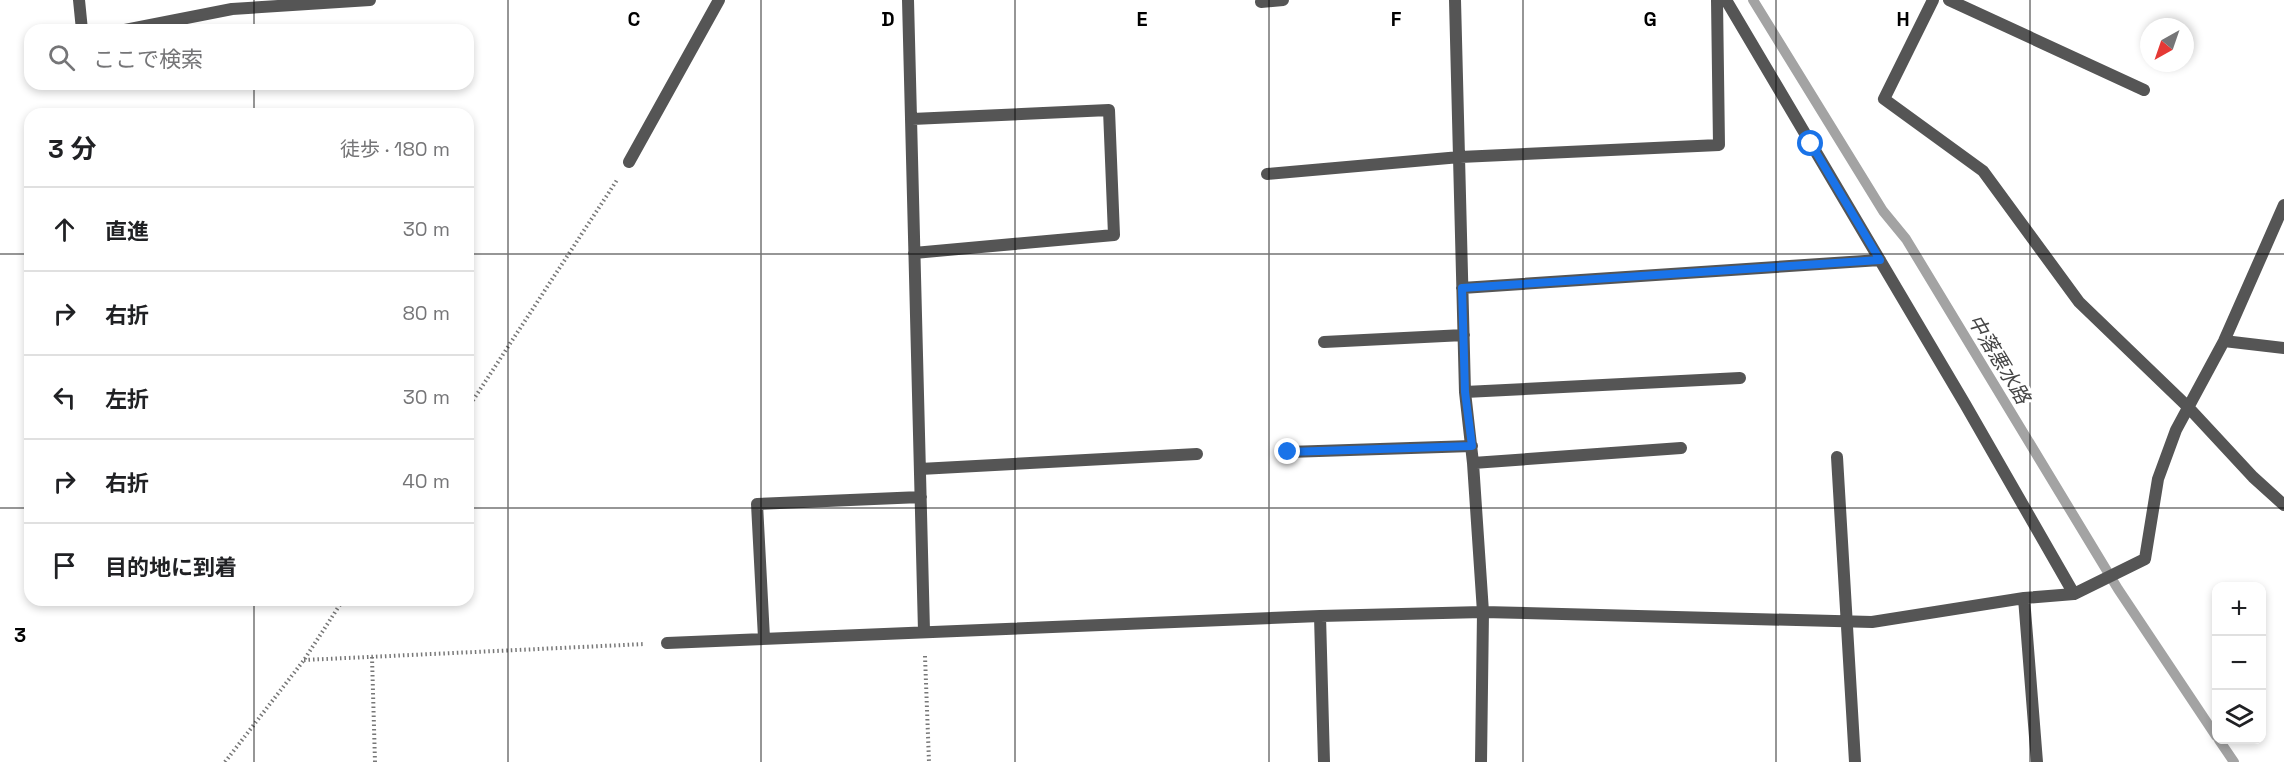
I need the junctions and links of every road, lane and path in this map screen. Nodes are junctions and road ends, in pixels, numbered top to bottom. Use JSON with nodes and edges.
{"nodes":[{"id":1,"x":79,"y":0,"type":"edge"},
{"id":2,"x":370,"y":0,"type":"edge"},
{"id":3,"x":719,"y":0,"type":"edge"},
{"id":4,"x":908,"y":0,"type":"edge"},
{"id":5,"x":1283,"y":0,"type":"edge"},
{"id":6,"x":1455,"y":0,"type":"edge"},
{"id":7,"x":1717,"y":0,"type":"edge"},
{"id":8,"x":1726,"y":0,"type":"edge"},
{"id":9,"x":1934,"y":0,"type":"edge"},
{"id":10,"x":1949,"y":0,"type":"edge"},
{"id":11,"x":1261,"y":2,"type":"dead end"},
{"id":12,"x":288,"y":3,"type":"edge"},
{"id":13,"x":81,"y":24,"type":"edge"},
{"id":14,"x":156,"y":24,"type":"edge"},
{"id":15,"x":2145,"y":90,"type":"dead end"},
{"id":16,"x":912,"y":119,"type":"junction"},
{"id":17,"x":1460,"y":157,"type":"junction"},
{"id":18,"x":629,"y":162,"type":"joint"},
{"id":19,"x":1267,"y":174,"type":"dead end"},
{"id":20,"x":2284,"y":205,"type":"edge"},
{"id":21,"x":914,"y":252,"type":"junction"},
{"id":22,"x":1880,"y":260,"type":"junction"},
{"id":23,"x":1462,"y":288,"type":"junction"},
{"id":24,"x":1464,"y":335,"type":"junction"},
{"id":25,"x":2224,"y":341,"type":"junction"},
{"id":26,"x":1324,"y":342,"type":"dead end"},
{"id":27,"x":2284,"y":348,"type":"edge"},
{"id":28,"x":1740,"y":378,"type":"dead end"},
{"id":29,"x":1465,"y":392,"type":"junction"},
{"id":30,"x":474,"y":399,"type":"edge"},
{"id":31,"x":2188,"y":407,"type":"junction"},
{"id":32,"x":1472,"y":446,"type":"junction"},
{"id":33,"x":1682,"y":448,"type":"dead end"},
{"id":34,"x":1288,"y":452,"type":"dead end"},
{"id":35,"x":1197,"y":454,"type":"dead end"},
{"id":36,"x":1838,"y":457,"type":"dead end"},
{"id":37,"x":1473,"y":463,"type":"junction"},
{"id":38,"x":920,"y":469,"type":"junction"},
{"id":39,"x":921,"y":497,"type":"junction"},
{"id":40,"x":2284,"y":504,"type":"edge"},
{"id":41,"x":2074,"y":594,"type":"junction"},
{"id":42,"x":2024,"y":598,"type":"junction"},
{"id":43,"x":339,"y":606,"type":"edge"},
{"id":44,"x":1483,"y":612,"type":"junction"},
{"id":45,"x":1320,"y":616,"type":"junction"},
{"id":46,"x":1846,"y":622,"type":"junction"},
{"id":47,"x":924,"y":631,"type":"junction"},
{"id":48,"x":764,"y":638,"type":"junction"},
{"id":49,"x":667,"y":643,"type":"joint"},
{"id":50,"x":372,"y":657,"type":"junction"},
{"id":51,"x":304,"y":660,"type":"junction"},
{"id":52,"x":225,"y":762,"type":"edge"},
{"id":53,"x":375,"y":762,"type":"edge"},
{"id":54,"x":929,"y":762,"type":"edge"},
{"id":55,"x":1324,"y":762,"type":"edge"},
{"id":56,"x":1481,"y":762,"type":"edge"},
{"id":57,"x":1855,"y":762,"type":"edge"},
{"id":58,"x":2037,"y":762,"type":"edge"}],
"edges":[{"from":1,"to":13,"type":"street"},
{"from":2,"to":12,"type":"street"},
{"from":3,"to":18,"type":"street"},
{"from":4,"to":16,"type":"street"},
{"from":5,"to":11,"type":"street"},
{"from":6,"to":17,"type":"street"},
{"from":7,"to":17,"type":"street"},
{"from":8,"to":22,"type":"street"},
{"from":9,"to":31,"type":"street"},
{"from":10,"to":15,"type":"street"},
{"from":12,"to":14,"type":"street"},
{"from":16,"to":21,"type":"street"},
{"from":16,"to":21,"type":"street"},
{"from":17,"to":19,"type":"street"},
{"from":17,"to":23,"type":"street"},
{"from":18,"to":30,"type":"path"},
{"from":20,"to":25,"type":"street"},
{"from":21,"to":38,"type":"street"},
{"from":22,"to":23,"type":"street"},
{"from":22,"to":41,"type":"street"},
{"from":23,"to":24,"type":"street"},
{"from":24,"to":26,"type":"street"},
{"from":24,"to":29,"type":"street"},
{"from":25,"to":27,"type":"street"},
{"from":25,"to":31,"type":"street"},
{"from":28,"to":29,"type":"street"},
{"from":29,"to":32,"type":"street"},
{"from":31,"to":40,"type":"street"},
{"from":31,"to":41,"type":"street"},
{"from":32,"to":34,"type":"street"},
{"from":32,"to":37,"type":"street"},
{"from":33,"to":37,"type":"street"},
{"from":35,"to":38,"type":"street"},
{"from":36,"to":46,"type":"street"},
{"from":37,"to":44,"type":"street"},
{"from":38,"to":39,"type":"street"},
{"from":39,"to":47,"type":"street"},
{"from":39,"to":48,"type":"street"},
{"from":41,"to":42,"type":"street"},
{"from":42,"to":46,"type":"street"},
{"from":42,"to":58,"type":"street"},
{"from":43,"to":51,"type":"path"},
{"from":44,"to":45,"type":"street"},
{"from":44,"to":46,"type":"street"},
{"from":44,"to":56,"type":"street"},
{"from":45,"to":47,"type":"street"},
{"from":45,"to":55,"type":"street"},
{"from":46,"to":57,"type":"street"},
{"from":47,"to":48,"type":"street"},
{"from":47,"to":54,"type":"path"},
{"from":48,"to":49,"type":"street"},
{"from":49,"to":50,"type":"path"},
{"from":50,"to":51,"type":"path"},
{"from":50,"to":53,"type":"path"},
{"from":51,"to":52,"type":"path"}]}
